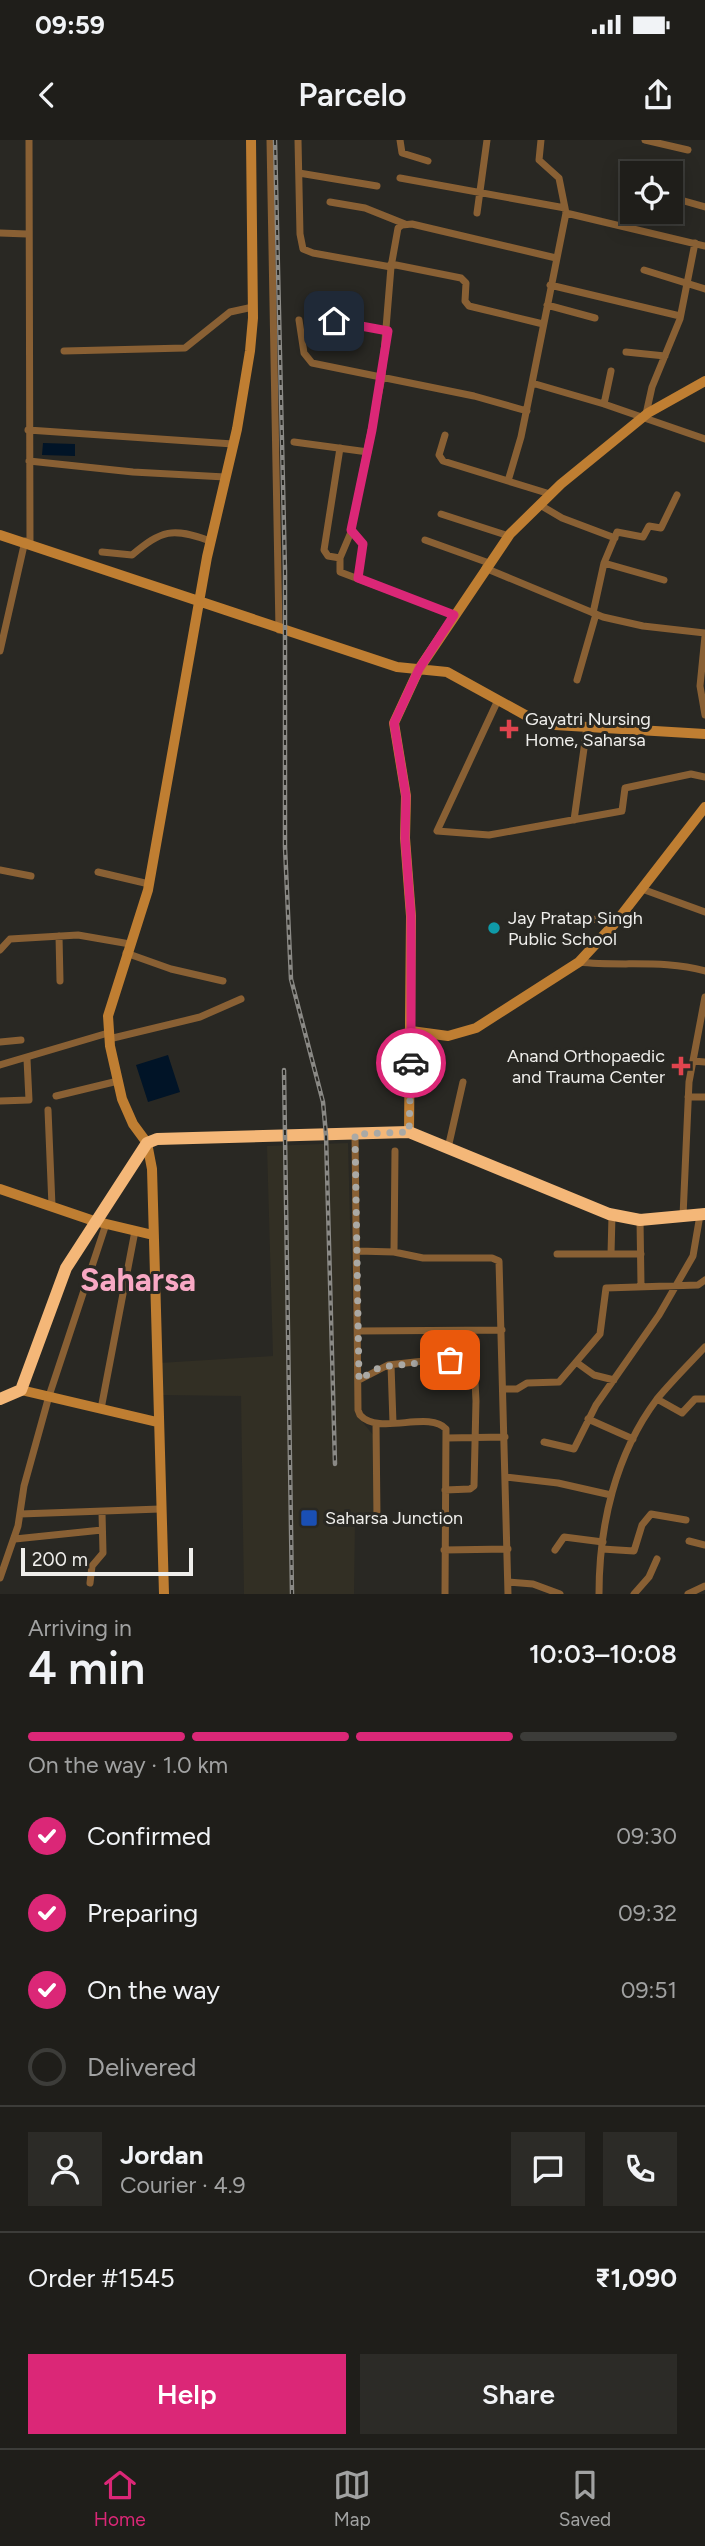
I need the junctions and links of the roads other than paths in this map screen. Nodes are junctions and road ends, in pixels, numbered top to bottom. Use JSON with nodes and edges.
{"nodes":[{"id":1,"x":29,"y":140,"type":"edge"},
{"id":2,"x":251,"y":140,"type":"edge"},
{"id":3,"x":270,"y":140,"type":"edge"},
{"id":4,"x":298,"y":140,"type":"edge"},
{"id":5,"x":400,"y":140,"type":"edge"},
{"id":6,"x":487,"y":140,"type":"edge"},
{"id":7,"x":541,"y":140,"type":"edge"},
{"id":8,"x":645,"y":140,"type":"edge"},
{"id":9,"x":688,"y":150,"type":"dead end"},
{"id":10,"x":428,"y":161,"type":"dead end"},
{"id":11,"x":299,"y":173,"type":"junction"},
{"id":12,"x":400,"y":178,"type":"dead end"},
{"id":13,"x":377,"y":186,"type":"dead end"},
{"id":14,"x":480,"y":190,"type":"junction"},
{"id":15,"x":683,"y":201,"type":"edge"},
{"id":16,"x":330,"y":202,"type":"dead end"},
{"id":17,"x":705,"y":207,"type":"edge"},
{"id":18,"x":566,"y":210,"type":"junction"},
{"id":19,"x":477,"y":213,"type":"dead end"},
{"id":20,"x":405,"y":224,"type":"junction"},
{"id":21,"x":0,"y":233,"type":"edge"},
{"id":22,"x":27,"y":234,"type":"junction"},
{"id":23,"x":695,"y":243,"type":"junction"},
{"id":24,"x":705,"y":246,"type":"edge"},
{"id":25,"x":556,"y":258,"type":"junction"},
{"id":26,"x":391,"y":265,"type":"junction"},
{"id":27,"x":644,"y":270,"type":"dead end"},
{"id":28,"x":686,"y":281,"type":"junction"},
{"id":29,"x":550,"y":285,"type":"junction"},
{"id":30,"x":705,"y":289,"type":"edge"},
{"id":31,"x":547,"y":305,"type":"junction"},
{"id":32,"x":253,"y":307,"type":"junction"},
{"id":33,"x":308,"y":316,"type":"dead end"},
{"id":34,"x":680,"y":316,"type":"junction"},
{"id":35,"x":595,"y":318,"type":"dead end"},
{"id":36,"x":299,"y":320,"type":"dead end"},
{"id":37,"x":543,"y":324,"type":"junction"},
{"id":38,"x":388,"y":331,"type":"junction"},
{"id":39,"x":64,"y":351,"type":"dead end"},
{"id":40,"x":626,"y":352,"type":"dead end"},
{"id":41,"x":665,"y":356,"type":"junction"},
{"id":42,"x":611,"y":371,"type":"dead end"},
{"id":43,"x":382,"y":377,"type":"junction"},
{"id":44,"x":705,"y":381,"type":"edge"},
{"id":45,"x":532,"y":383,"type":"junction"},
{"id":46,"x":604,"y":404,"type":"junction"},
{"id":47,"x":527,"y":411,"type":"junction"},
{"id":48,"x":644,"y":417,"type":"junction"},
{"id":49,"x":28,"y":430,"type":"junction"},
{"id":50,"x":445,"y":435,"type":"dead end"},
{"id":51,"x":705,"y":439,"type":"edge"},
{"id":52,"x":294,"y":442,"type":"dead end"},
{"id":53,"x":233,"y":444,"type":"junction"},
{"id":54,"x":340,"y":448,"type":"junction"},
{"id":55,"x":368,"y":452,"type":"junction"},
{"id":56,"x":29,"y":461,"type":"junction"},
{"id":57,"x":225,"y":477,"type":"junction"},
{"id":58,"x":508,"y":481,"type":"junction"},
{"id":59,"x":550,"y":494,"type":"junction"},
{"id":60,"x":677,"y":495,"type":"dead end"},
{"id":61,"x":540,"y":505,"type":"junction"},
{"id":62,"x":441,"y":514,"type":"dead end"},
{"id":63,"x":351,"y":532,"type":"junction"},
{"id":64,"x":0,"y":535,"type":"edge"},
{"id":65,"x":509,"y":536,"type":"junction"},
{"id":66,"x":615,"y":538,"type":"junction"},
{"id":67,"x":425,"y":540,"type":"dead end"},
{"id":68,"x":210,"y":541,"type":"junction"},
{"id":69,"x":27,"y":542,"type":"junction"},
{"id":70,"x":102,"y":552,"type":"dead end"},
{"id":71,"x":341,"y":558,"type":"junction"},
{"id":72,"x":604,"y":563,"type":"junction"},
{"id":73,"x":487,"y":566,"type":"junction"},
{"id":74,"x":358,"y":578,"type":"junction"},
{"id":75,"x":664,"y":580,"type":"dead end"},
{"id":76,"x":198,"y":603,"type":"junction"},
{"id":77,"x":594,"y":614,"type":"junction"},
{"id":78,"x":454,"y":615,"type":"junction"},
{"id":79,"x":279,"y":630,"type":"junction"},
{"id":80,"x":705,"y":635,"type":"edge"},
{"id":81,"x":0,"y":651,"type":"edge"},
{"id":82,"x":419,"y":669,"type":"junction"},
{"id":83,"x":577,"y":680,"type":"dead end"},
{"id":84,"x":498,"y":700,"type":"junction"},
{"id":85,"x":705,"y":715,"type":"edge"},
{"id":86,"x":587,"y":727,"type":"junction"},
{"id":87,"x":705,"y":734,"type":"edge"},
{"id":88,"x":705,"y":778,"type":"edge"},
{"id":89,"x":705,"y":807,"type":"edge"},
{"id":90,"x":574,"y":820,"type":"junction"},
{"id":91,"x":0,"y":870,"type":"edge"},
{"id":92,"x":98,"y":872,"type":"dead end"},
{"id":93,"x":31,"y":876,"type":"dead end"},
{"id":94,"x":149,"y":884,"type":"junction"},
{"id":95,"x":642,"y":889,"type":"junction"},
{"id":96,"x":705,"y":912,"type":"edge"},
{"id":97,"x":575,"y":917,"type":"dead end"},
{"id":98,"x":616,"y":922,"type":"junction"},
{"id":99,"x":59,"y":936,"type":"junction"},
{"id":100,"x":128,"y":948,"type":"junction"},
{"id":101,"x":0,"y":950,"type":"edge"},
{"id":102,"x":579,"y":962,"type":"junction"},
{"id":103,"x":705,"y":971,"type":"edge"},
{"id":104,"x":60,"y":981,"type":"dead end"},
{"id":105,"x":223,"y":981,"type":"dead end"},
{"id":106,"x":705,"y":997,"type":"edge"},
{"id":107,"x":241,"y":999,"type":"dead end"},
{"id":108,"x":411,"y":1031,"type":"junction"},
{"id":109,"x":109,"y":1036,"type":"junction"},
{"id":110,"x":21,"y":1041,"type":"dead end"},
{"id":111,"x":0,"y":1042,"type":"edge"},
{"id":112,"x":27,"y":1059,"type":"junction"},
{"id":113,"x":693,"y":1061,"type":"junction"},
{"id":114,"x":705,"y":1062,"type":"edge"},
{"id":115,"x":0,"y":1065,"type":"edge"},
{"id":116,"x":118,"y":1081,"type":"junction"},
{"id":117,"x":463,"y":1082,"type":"dead end"},
{"id":118,"x":56,"y":1097,"type":"dead end"},
{"id":119,"x":688,"y":1097,"type":"junction"},
{"id":120,"x":705,"y":1097,"type":"edge"},
{"id":121,"x":0,"y":1101,"type":"edge"},
{"id":122,"x":48,"y":1110,"type":"dead end"},
{"id":123,"x":409,"y":1132,"type":"junction"},
{"id":124,"x":355,"y":1134,"type":"junction"},
{"id":125,"x":147,"y":1143,"type":"junction"},
{"id":126,"x":448,"y":1148,"type":"junction"},
{"id":127,"x":395,"y":1151,"type":"dead end"},
{"id":128,"x":0,"y":1189,"type":"edge"},
{"id":129,"x":52,"y":1206,"type":"junction"},
{"id":130,"x":611,"y":1215,"type":"junction"},
{"id":131,"x":702,"y":1215,"type":"edge"},
{"id":132,"x":683,"y":1216,"type":"junction"},
{"id":133,"x":640,"y":1220,"type":"junction"},
{"id":134,"x":100,"y":1222,"type":"junction"},
{"id":135,"x":135,"y":1231,"type":"junction"},
{"id":136,"x":153,"y":1235,"type":"junction"},
{"id":137,"x":358,"y":1251,"type":"junction"},
{"id":138,"x":394,"y":1252,"type":"junction"},
{"id":139,"x":557,"y":1254,"type":"dead end"},
{"id":140,"x":611,"y":1254,"type":"junction"},
{"id":141,"x":641,"y":1254,"type":"junction"},
{"id":142,"x":705,"y":1280,"type":"edge"},
{"id":143,"x":641,"y":1285,"type":"junction"},
{"id":144,"x":675,"y":1285,"type":"junction"},
{"id":145,"x":502,"y":1330,"type":"junction"},
{"id":146,"x":359,"y":1331,"type":"junction"},
{"id":147,"x":705,"y":1347,"type":"edge"},
{"id":148,"x":576,"y":1362,"type":"junction"},
{"id":149,"x":391,"y":1365,"type":"junction"},
{"id":150,"x":359,"y":1380,"type":"junction"},
{"id":151,"x":614,"y":1380,"type":"junction"},
{"id":152,"x":504,"y":1389,"type":"junction"},
{"id":153,"x":21,"y":1390,"type":"junction"},
{"id":154,"x":49,"y":1396,"type":"junction"},
{"id":155,"x":0,"y":1399,"type":"edge"},
{"id":156,"x":657,"y":1399,"type":"junction"},
{"id":157,"x":705,"y":1399,"type":"edge"},
{"id":158,"x":101,"y":1409,"type":"junction"},
{"id":159,"x":588,"y":1419,"type":"junction"},
{"id":160,"x":157,"y":1422,"type":"junction"},
{"id":161,"x":376,"y":1423,"type":"junction"},
{"id":162,"x":393,"y":1423,"type":"junction"},
{"id":163,"x":476,"y":1437,"type":"junction"},
{"id":164,"x":505,"y":1437,"type":"junction"},
{"id":165,"x":447,"y":1438,"type":"junction"},
{"id":166,"x":634,"y":1439,"type":"junction"},
{"id":167,"x":544,"y":1442,"type":"dead end"},
{"id":168,"x":506,"y":1477,"type":"junction"},
{"id":169,"x":445,"y":1490,"type":"junction"},
{"id":170,"x":611,"y":1495,"type":"junction"},
{"id":171,"x":160,"y":1509,"type":"junction"},
{"id":172,"x":102,"y":1512,"type":"junction"},
{"id":173,"x":20,"y":1514,"type":"junction"},
{"id":174,"x":377,"y":1519,"type":"dead end"},
{"id":175,"x":686,"y":1520,"type":"dead end"},
{"id":176,"x":102,"y":1530,"type":"junction"},
{"id":177,"x":15,"y":1539,"type":"junction"},
{"id":178,"x":689,"y":1541,"type":"dead end"},
{"id":179,"x":602,"y":1545,"type":"junction"},
{"id":180,"x":705,"y":1545,"type":"edge"},
{"id":181,"x":508,"y":1549,"type":"junction"},
{"id":182,"x":444,"y":1550,"type":"junction"},
{"id":183,"x":555,"y":1550,"type":"dead end"},
{"id":184,"x":657,"y":1559,"type":"dead end"},
{"id":185,"x":0,"y":1578,"type":"edge"},
{"id":186,"x":508,"y":1582,"type":"junction"},
{"id":187,"x":90,"y":1583,"type":"dead end"},
{"id":188,"x":705,"y":1586,"type":"edge"},
{"id":189,"x":164,"y":1594,"type":"edge"},
{"id":190,"x":445,"y":1594,"type":"edge"},
{"id":191,"x":508,"y":1594,"type":"edge"},
{"id":192,"x":557,"y":1594,"type":"edge"},
{"id":193,"x":598,"y":1594,"type":"edge"},
{"id":194,"x":634,"y":1594,"type":"edge"},
{"id":195,"x":688,"y":1594,"type":"edge"}],
"edges":[{"from":1,"to":22,"type":"street"},
{"from":2,"to":32,"type":"main road"},
{"from":3,"to":79,"type":"street"},
{"from":4,"to":11,"type":"street"},
{"from":5,"to":10,"type":"street"},
{"from":6,"to":14,"type":"street"},
{"from":7,"to":18,"type":"street"},
{"from":8,"to":9,"type":"street"},
{"from":11,"to":13,"type":"street"},
{"from":11,"to":26,"type":"street"},
{"from":12,"to":14,"type":"street"},
{"from":14,"to":18,"type":"street"},
{"from":14,"to":19,"type":"street"},
{"from":15,"to":17,"type":"street"},
{"from":16,"to":20,"type":"street"},
{"from":18,"to":23,"type":"street"},
{"from":18,"to":25,"type":"street"},
{"from":20,"to":25,"type":"street"},
{"from":20,"to":26,"type":"street"},
{"from":21,"to":22,"type":"street"},
{"from":22,"to":49,"type":"street"},
{"from":23,"to":24,"type":"street"},
{"from":23,"to":28,"type":"street"},
{"from":25,"to":29,"type":"street"},
{"from":26,"to":37,"type":"street"},
{"from":26,"to":38,"type":"street"},
{"from":27,"to":28,"type":"street"},
{"from":28,"to":30,"type":"street"},
{"from":28,"to":34,"type":"street"},
{"from":29,"to":31,"type":"street"},
{"from":29,"to":34,"type":"street"},
{"from":31,"to":35,"type":"street"},
{"from":31,"to":37,"type":"street"},
{"from":32,"to":39,"type":"street"},
{"from":32,"to":53,"type":"main road"},
{"from":33,"to":38,"type":"street"},
{"from":34,"to":41,"type":"street"},
{"from":36,"to":43,"type":"street"},
{"from":37,"to":45,"type":"street"},
{"from":38,"to":43,"type":"street"},
{"from":40,"to":41,"type":"street"},
{"from":41,"to":48,"type":"street"},
{"from":42,"to":46,"type":"street"},
{"from":43,"to":47,"type":"street"},
{"from":43,"to":55,"type":"street"},
{"from":44,"to":48,"type":"main road"},
{"from":45,"to":46,"type":"street"},
{"from":45,"to":47,"type":"street"},
{"from":46,"to":48,"type":"street"},
{"from":47,"to":58,"type":"street"},
{"from":48,"to":51,"type":"street"},
{"from":48,"to":59,"type":"main road"},
{"from":49,"to":53,"type":"street"},
{"from":49,"to":56,"type":"street"},
{"from":50,"to":58,"type":"street"},
{"from":52,"to":54,"type":"street"},
{"from":53,"to":57,"type":"main road"},
{"from":54,"to":55,"type":"street"},
{"from":54,"to":71,"type":"street"},
{"from":55,"to":63,"type":"street"},
{"from":56,"to":57,"type":"street"},
{"from":56,"to":69,"type":"street"},
{"from":57,"to":68,"type":"main road"},
{"from":58,"to":59,"type":"street"},
{"from":59,"to":61,"type":"main road"},
{"from":60,"to":66,"type":"street"},
{"from":61,"to":65,"type":"main road"},
{"from":61,"to":66,"type":"street"},
{"from":62,"to":65,"type":"street"},
{"from":63,"to":71,"type":"street"},
{"from":63,"to":74,"type":"street"},
{"from":64,"to":69,"type":"main road"},
{"from":65,"to":73,"type":"main road"},
{"from":66,"to":72,"type":"street"},
{"from":67,"to":73,"type":"street"},
{"from":68,"to":70,"type":"street"},
{"from":68,"to":76,"type":"main road"},
{"from":69,"to":76,"type":"main road"},
{"from":69,"to":81,"type":"street"},
{"from":71,"to":74,"type":"street"},
{"from":72,"to":75,"type":"street"},
{"from":72,"to":77,"type":"street"},
{"from":73,"to":77,"type":"street"},
{"from":73,"to":78,"type":"main road"},
{"from":74,"to":78,"type":"street"},
{"from":76,"to":79,"type":"main road"},
{"from":76,"to":94,"type":"main road"},
{"from":77,"to":80,"type":"street"},
{"from":77,"to":83,"type":"street"},
{"from":78,"to":82,"type":"main road"},
{"from":79,"to":82,"type":"main road"},
{"from":80,"to":85,"type":"street"},
{"from":82,"to":84,"type":"main road"},
{"from":82,"to":108,"type":"main road"},
{"from":84,"to":86,"type":"main road"},
{"from":84,"to":90,"type":"street"},
{"from":86,"to":87,"type":"main road"},
{"from":86,"to":90,"type":"street"},
{"from":88,"to":90,"type":"street"},
{"from":89,"to":95,"type":"main road"},
{"from":91,"to":93,"type":"street"},
{"from":92,"to":94,"type":"street"},
{"from":94,"to":100,"type":"main road"},
{"from":95,"to":96,"type":"street"},
{"from":95,"to":98,"type":"main road"},
{"from":97,"to":98,"type":"street"},
{"from":98,"to":102,"type":"main road"},
{"from":99,"to":100,"type":"street"},
{"from":99,"to":101,"type":"street"},
{"from":99,"to":104,"type":"street"},
{"from":100,"to":105,"type":"street"},
{"from":100,"to":109,"type":"main road"},
{"from":102,"to":103,"type":"street"},
{"from":102,"to":108,"type":"main road"},
{"from":106,"to":113,"type":"street"},
{"from":107,"to":109,"type":"street"},
{"from":108,"to":123,"type":"main road"},
{"from":109,"to":112,"type":"street"},
{"from":109,"to":116,"type":"main road"},
{"from":110,"to":111,"type":"street"},
{"from":112,"to":115,"type":"street"},
{"from":112,"to":121,"type":"street"},
{"from":113,"to":114,"type":"street"},
{"from":113,"to":119,"type":"street"},
{"from":116,"to":118,"type":"street"},
{"from":116,"to":125,"type":"main road"},
{"from":117,"to":126,"type":"street"},
{"from":119,"to":120,"type":"street"},
{"from":119,"to":132,"type":"street"},
{"from":122,"to":129,"type":"street"},
{"from":123,"to":124,"type":"highway"},
{"from":123,"to":126,"type":"highway"},
{"from":124,"to":125,"type":"highway"},
{"from":124,"to":137,"type":"street"},
{"from":125,"to":134,"type":"highway"},
{"from":125,"to":136,"type":"main road"},
{"from":126,"to":130,"type":"highway"},
{"from":127,"to":138,"type":"street"},
{"from":128,"to":129,"type":"main road"},
{"from":129,"to":134,"type":"main road"},
{"from":130,"to":133,"type":"highway"},
{"from":130,"to":140,"type":"street"},
{"from":131,"to":132,"type":"highway"},
{"from":131,"to":144,"type":"street"},
{"from":132,"to":133,"type":"highway"},
{"from":133,"to":141,"type":"street"},
{"from":134,"to":135,"type":"main road"},
{"from":134,"to":153,"type":"highway"},
{"from":134,"to":154,"type":"street"},
{"from":135,"to":136,"type":"main road"},
{"from":135,"to":158,"type":"street"},
{"from":136,"to":160,"type":"main road"},
{"from":137,"to":138,"type":"street"},
{"from":137,"to":146,"type":"street"},
{"from":138,"to":145,"type":"street"},
{"from":139,"to":140,"type":"street"},
{"from":140,"to":141,"type":"street"},
{"from":141,"to":143,"type":"street"},
{"from":142,"to":144,"type":"street"},
{"from":143,"to":144,"type":"street"},
{"from":143,"to":148,"type":"street"},
{"from":144,"to":151,"type":"street"},
{"from":145,"to":146,"type":"street"},
{"from":145,"to":152,"type":"street"},
{"from":146,"to":150,"type":"street"},
{"from":147,"to":156,"type":"street"},
{"from":148,"to":151,"type":"street"},
{"from":148,"to":152,"type":"street"},
{"from":149,"to":150,"type":"street"},
{"from":149,"to":162,"type":"street"},
{"from":149,"to":163,"type":"street"},
{"from":150,"to":161,"type":"street"},
{"from":151,"to":159,"type":"street"},
{"from":152,"to":164,"type":"street"},
{"from":153,"to":154,"type":"main road"},
{"from":153,"to":155,"type":"highway"},
{"from":154,"to":158,"type":"main road"},
{"from":154,"to":173,"type":"street"},
{"from":156,"to":157,"type":"street"},
{"from":156,"to":166,"type":"street"},
{"from":158,"to":160,"type":"main road"},
{"from":159,"to":166,"type":"street"},
{"from":159,"to":167,"type":"street"},
{"from":160,"to":171,"type":"main road"},
{"from":161,"to":162,"type":"street"},
{"from":161,"to":174,"type":"street"},
{"from":162,"to":165,"type":"street"},
{"from":163,"to":164,"type":"street"},
{"from":163,"to":165,"type":"street"},
{"from":163,"to":169,"type":"street"},
{"from":164,"to":168,"type":"street"},
{"from":165,"to":169,"type":"street"},
{"from":166,"to":170,"type":"street"},
{"from":168,"to":170,"type":"street"},
{"from":168,"to":181,"type":"street"},
{"from":169,"to":182,"type":"street"},
{"from":170,"to":179,"type":"street"},
{"from":171,"to":172,"type":"street"},
{"from":171,"to":189,"type":"main road"},
{"from":172,"to":173,"type":"street"},
{"from":172,"to":176,"type":"street"},
{"from":173,"to":177,"type":"street"},
{"from":175,"to":179,"type":"street"},
{"from":176,"to":177,"type":"street"},
{"from":176,"to":187,"type":"street"},
{"from":177,"to":185,"type":"street"},
{"from":178,"to":180,"type":"street"},
{"from":179,"to":183,"type":"street"},
{"from":179,"to":193,"type":"street"},
{"from":181,"to":182,"type":"street"},
{"from":181,"to":186,"type":"street"},
{"from":182,"to":190,"type":"street"},
{"from":184,"to":194,"type":"street"},
{"from":186,"to":191,"type":"street"},
{"from":186,"to":192,"type":"street"},
{"from":188,"to":195,"type":"street"}]}
